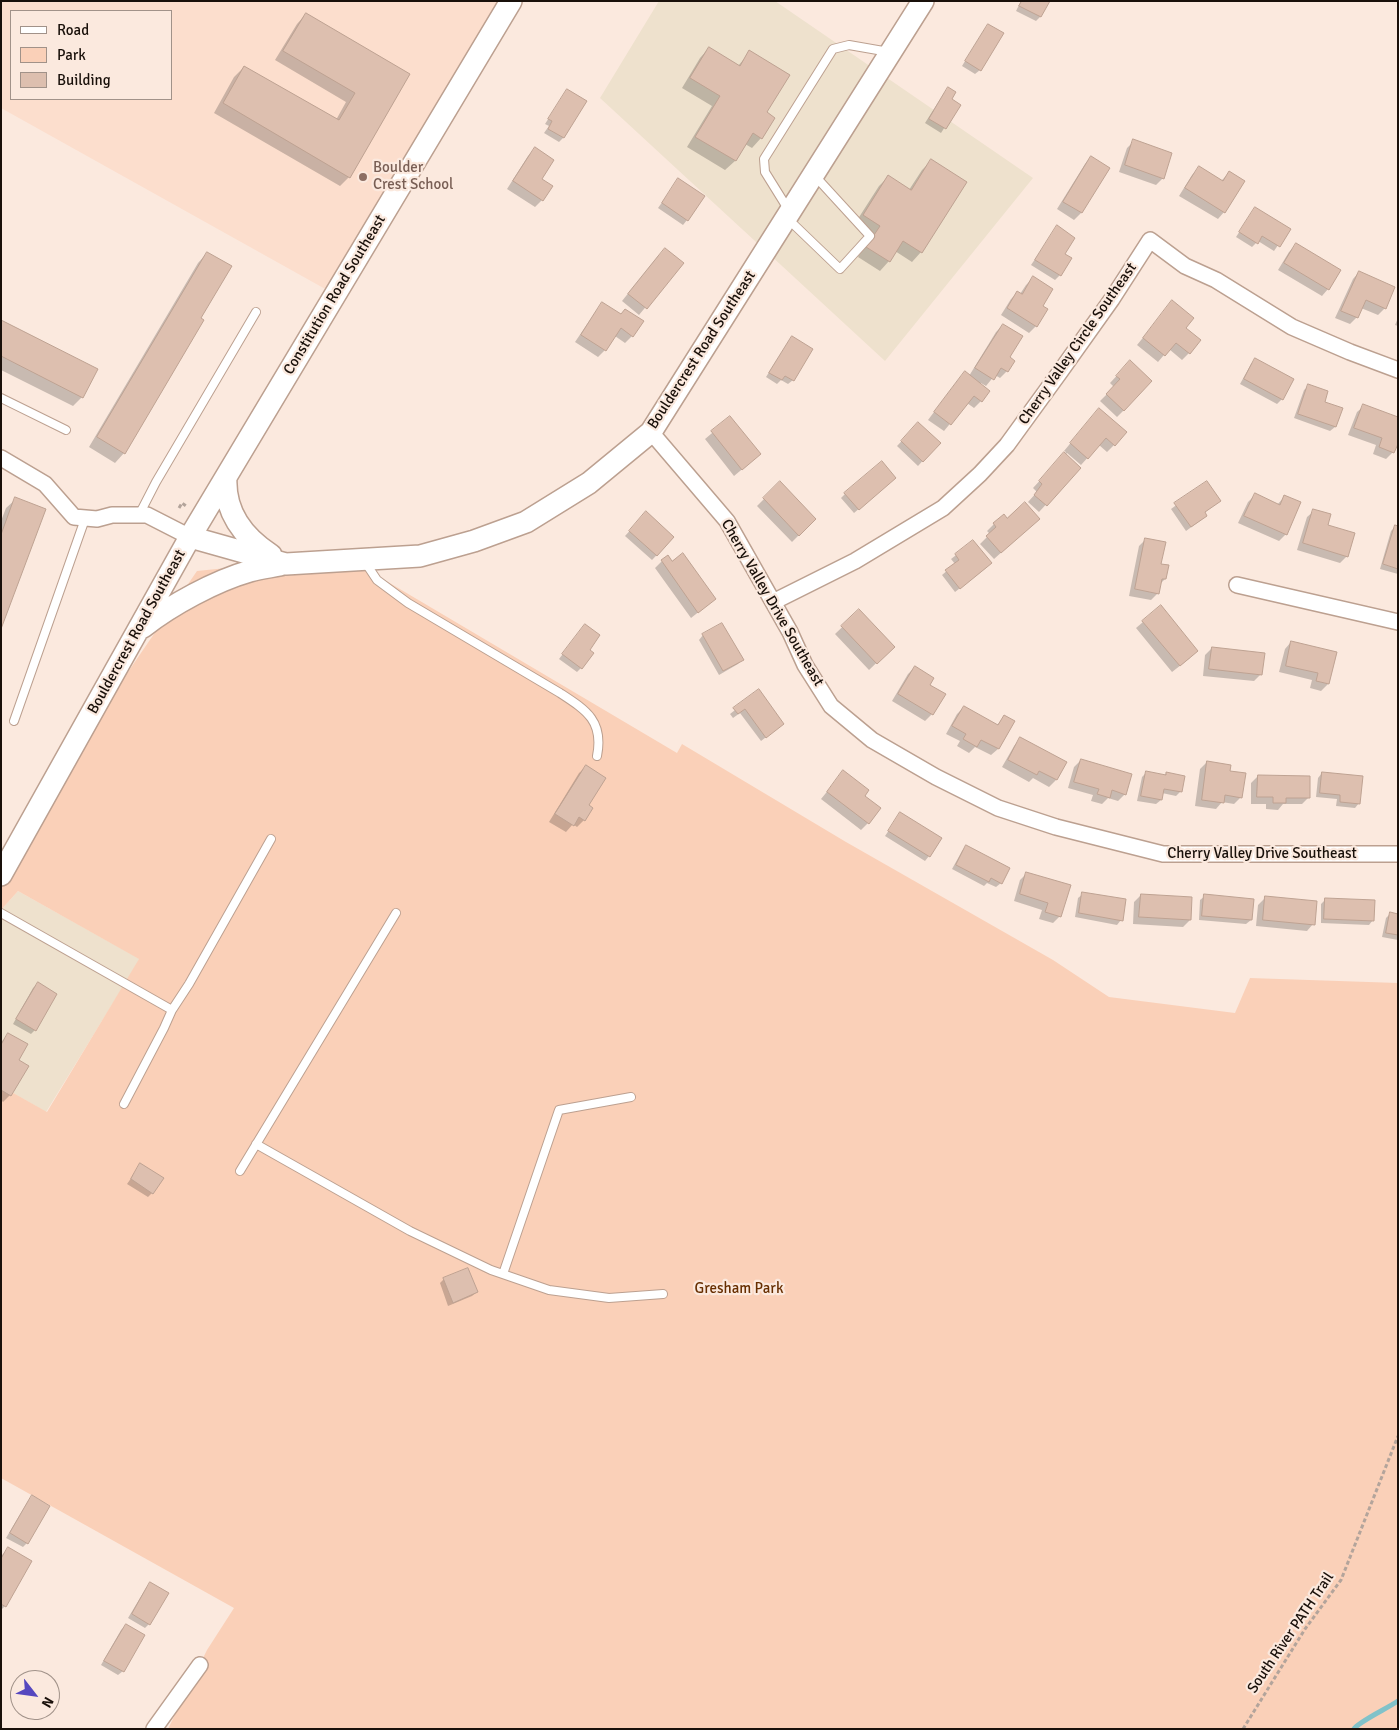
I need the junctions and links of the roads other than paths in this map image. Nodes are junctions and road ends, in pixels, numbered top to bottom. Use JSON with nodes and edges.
{"nodes":[{"id":1,"x":511,"y":1,"type":"edge"},
{"id":2,"x":923,"y":1,"type":"edge"},
{"id":3,"x":891,"y":52,"type":"junction"},
{"id":4,"x":814,"y":174,"type":"junction"},
{"id":5,"x":788,"y":215,"type":"junction"},
{"id":6,"x":256,"y":312,"type":"dead end"},
{"id":7,"x":1398,"y":370,"type":"edge"},
{"id":8,"x":1,"y":398,"type":"edge"},
{"id":9,"x":66,"y":430,"type":"dead end"},
{"id":10,"x":651,"y":432,"type":"junction"},
{"id":11,"x":1,"y":458,"type":"edge"},
{"id":12,"x":226,"y":477,"type":"junction"},
{"id":13,"x":146,"y":516,"type":"junction"},
{"id":14,"x":85,"y":519,"type":"junction"},
{"id":15,"x":190,"y":536,"type":"junction"},
{"id":16,"x":364,"y":560,"type":"junction"},
{"id":17,"x":286,"y":564,"type":"junction"},
{"id":18,"x":1237,"y":585,"type":"dead end"},
{"id":19,"x":773,"y":602,"type":"junction"},
{"id":20,"x":1398,"y":622,"type":"edge"},
{"id":21,"x":137,"y":631,"type":"junction"},
{"id":22,"x":14,"y":721,"type":"dead end"},
{"id":23,"x":597,"y":756,"type":"dead end"},
{"id":24,"x":271,"y":839,"type":"dead end"},
{"id":25,"x":1398,"y":854,"type":"edge"},
{"id":26,"x":1,"y":875,"type":"edge"},
{"id":27,"x":1,"y":913,"type":"edge"},
{"id":28,"x":396,"y":913,"type":"dead end"},
{"id":29,"x":172,"y":1010,"type":"junction"},
{"id":30,"x":631,"y":1098,"type":"dead end"},
{"id":31,"x":124,"y":1104,"type":"dead end"},
{"id":32,"x":256,"y":1144,"type":"junction"},
{"id":33,"x":240,"y":1171,"type":"dead end"},
{"id":34,"x":503,"y":1274,"type":"junction"},
{"id":35,"x":663,"y":1294,"type":"dead end"},
{"id":36,"x":200,"y":1665,"type":"dead end"},
{"id":37,"x":154,"y":1729,"type":"edge"}],
"edges":[{"from":1,"to":12,"type":"street","name":"Constitution Road Southeast"},
{"from":2,"to":3,"type":"street","name":"Bouldercrest Road Southeast"},
{"from":3,"to":4,"type":"street","name":"Bouldercrest Road Southeast"},
{"from":3,"to":5,"type":"lane"},
{"from":4,"to":5,"type":"street","name":"Bouldercrest Road Southeast"},
{"from":4,"to":5,"type":"lane"},
{"from":5,"to":10,"type":"street","name":"Bouldercrest Road Southeast"},
{"from":6,"to":13,"type":"lane"},
{"from":7,"to":19,"type":"street","name":"Cherry Valley Circle Southeast"},
{"from":8,"to":9,"type":"lane"},
{"from":10,"to":16,"type":"street","name":"Bouldercrest Road Southeast"},
{"from":10,"to":19,"type":"street","name":"Cherry Valley Drive Southeast"},
{"from":11,"to":14,"type":"street"},
{"from":12,"to":15,"type":"street","name":"Constitution Road Southeast"},
{"from":12,"to":17,"type":"street"},
{"from":13,"to":14,"type":"street"},
{"from":13,"to":15,"type":"street"},
{"from":14,"to":22,"type":"lane"},
{"from":15,"to":17,"type":"street","name":"Bouldercrest Road Southeast"},
{"from":15,"to":21,"type":"street","name":"Bouldercrest Road Southeast"},
{"from":16,"to":17,"type":"street","name":"Bouldercrest Road Southeast"},
{"from":16,"to":23,"type":"lane"},
{"from":17,"to":21,"type":"street"},
{"from":18,"to":20,"type":"street"},
{"from":19,"to":25,"type":"street","name":"Cherry Valley Drive Southeast"},
{"from":21,"to":26,"type":"street","name":"Bouldercrest Road Southeast"},
{"from":24,"to":29,"type":"lane"},
{"from":27,"to":29,"type":"lane"},
{"from":28,"to":32,"type":"lane"},
{"from":29,"to":31,"type":"lane"},
{"from":30,"to":34,"type":"lane"},
{"from":32,"to":33,"type":"lane"},
{"from":32,"to":34,"type":"lane"},
{"from":34,"to":35,"type":"lane"},
{"from":36,"to":37,"type":"street"}]}
